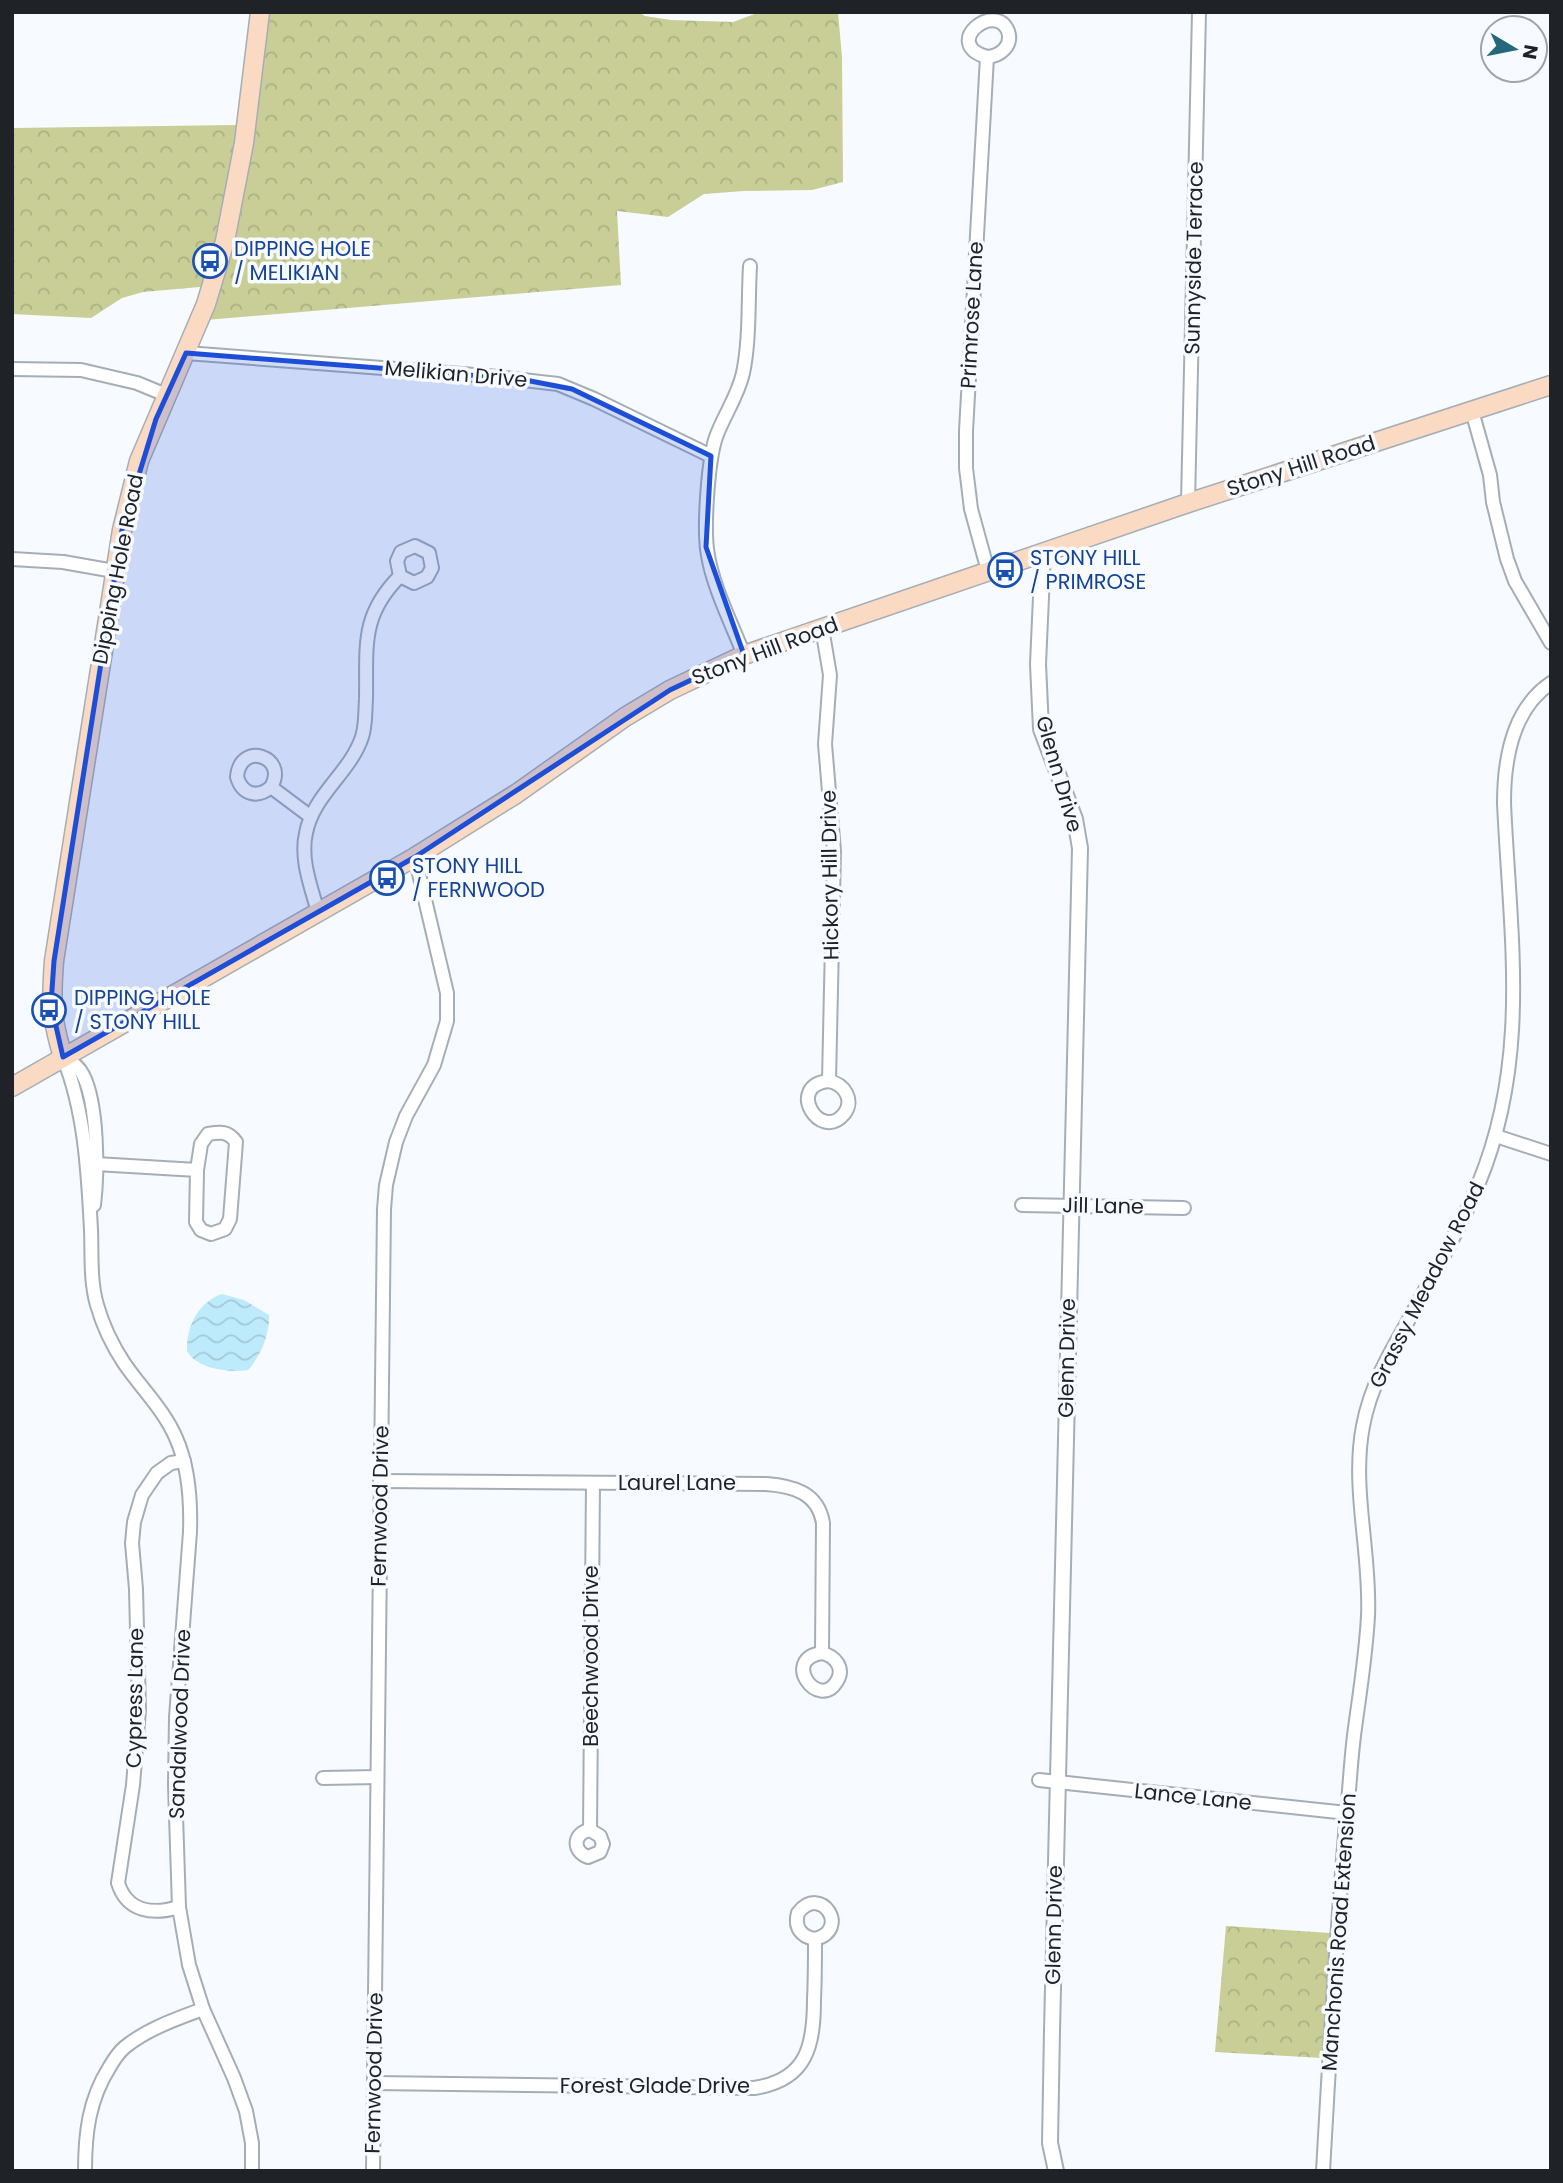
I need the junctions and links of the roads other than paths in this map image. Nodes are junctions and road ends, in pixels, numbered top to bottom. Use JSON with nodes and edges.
{"nodes":[{"id":1,"x":260,"y":12,"type":"edge"},
{"id":2,"x":1199,"y":12,"type":"edge"},
{"id":3,"x":987,"y":57,"type":"dead end"},
{"id":4,"x":750,"y":266,"type":"dead end"},
{"id":5,"x":186,"y":353,"type":"junction"},
{"id":6,"x":12,"y":369,"type":"edge"},
{"id":7,"x":1551,"y":385,"type":"edge"},
{"id":8,"x":166,"y":394,"type":"junction"},
{"id":9,"x":1472,"y":411,"type":"junction"},
{"id":10,"x":710,"y":456,"type":"junction"},
{"id":11,"x":1188,"y":503,"type":"junction"},
{"id":12,"x":1043,"y":552,"type":"junction"},
{"id":13,"x":12,"y":559,"type":"edge"},
{"id":14,"x":114,"y":571,"type":"junction"},
{"id":15,"x":988,"y":571,"type":"junction"},
{"id":16,"x":400,"y":576,"type":"dead end"},
{"id":17,"x":822,"y":628,"type":"junction"},
{"id":18,"x":1551,"y":643,"type":"edge"},
{"id":19,"x":744,"y":655,"type":"junction"},
{"id":20,"x":1551,"y":683,"type":"edge"},
{"id":21,"x":271,"y":787,"type":"dead end"},
{"id":22,"x":311,"y":817,"type":"junction"},
{"id":23,"x":415,"y":857,"type":"junction"},
{"id":24,"x":318,"y":912,"type":"junction"},
{"id":25,"x":63,"y":1057,"type":"junction"},
{"id":26,"x":829,"y":1081,"type":"dead end"},
{"id":27,"x":12,"y":1087,"type":"edge"},
{"id":28,"x":1496,"y":1136,"type":"junction"},
{"id":29,"x":1551,"y":1154,"type":"edge"},
{"id":30,"x":96,"y":1164,"type":"junction"},
{"id":31,"x":197,"y":1170,"type":"junction"},
{"id":32,"x":1022,"y":1205,"type":"dead end"},
{"id":33,"x":1071,"y":1205,"type":"junction"},
{"id":34,"x":1184,"y":1208,"type":"dead end"},
{"id":35,"x":90,"y":1230,"type":"junction"},
{"id":36,"x":184,"y":1461,"type":"junction"},
{"id":37,"x":380,"y":1482,"type":"junction"},
{"id":38,"x":593,"y":1483,"type":"junction"},
{"id":39,"x":822,"y":1653,"type":"dead end"},
{"id":40,"x":1360,"y":1693,"type":"joint"},
{"id":41,"x":377,"y":1777,"type":"junction"},
{"id":42,"x":323,"y":1778,"type":"dead end"},
{"id":43,"x":1039,"y":1780,"type":"dead end"},
{"id":44,"x":1057,"y":1783,"type":"junction"},
{"id":45,"x":1347,"y":1813,"type":"junction"},
{"id":46,"x":590,"y":1830,"type":"dead end"},
{"id":47,"x":179,"y":1907,"type":"junction"},
{"id":48,"x":816,"y":1938,"type":"dead end"},
{"id":49,"x":202,"y":2009,"type":"junction"},
{"id":50,"x":374,"y":2083,"type":"junction"},
{"id":51,"x":85,"y":2171,"type":"edge"},
{"id":52,"x":252,"y":2171,"type":"edge"},
{"id":53,"x":373,"y":2171,"type":"edge"},
{"id":54,"x":1056,"y":2171,"type":"edge"},
{"id":55,"x":1323,"y":2171,"type":"edge"}],
"edges":[{"from":1,"to":5,"type":"main road","name":"Dipping Hole Road"},
{"from":2,"to":11,"type":"street","name":"Sunnyside Terrace"},
{"from":3,"to":15,"type":"street","name":"Primrose Lane"},
{"from":4,"to":10,"type":"street"},
{"from":5,"to":8,"type":"main road","name":"Dipping Hole Road"},
{"from":5,"to":10,"type":"street","name":"Melikian Drive"},
{"from":6,"to":8,"type":"street"},
{"from":7,"to":9,"type":"main road","name":"Stony Hill Road"},
{"from":8,"to":14,"type":"main road","name":"Dipping Hole Road"},
{"from":9,"to":11,"type":"main road","name":"Stony Hill Road"},
{"from":9,"to":18,"type":"street"},
{"from":10,"to":19,"type":"street"},
{"from":11,"to":12,"type":"main road","name":"Stony Hill Road"},
{"from":12,"to":15,"type":"main road","name":"Stony Hill Road"},
{"from":12,"to":33,"type":"street","name":"Glenn Drive"},
{"from":13,"to":14,"type":"street"},
{"from":14,"to":25,"type":"main road","name":"Dipping Hole Road"},
{"from":15,"to":17,"type":"main road","name":"Stony Hill Road"},
{"from":16,"to":22,"type":"street"},
{"from":17,"to":19,"type":"main road","name":"Stony Hill Road"},
{"from":17,"to":26,"type":"street","name":"Hickory Hill Drive"},
{"from":19,"to":23,"type":"main road","name":"Stony Hill Road"},
{"from":20,"to":28,"type":"street","name":"Grassy Meadow Road"},
{"from":21,"to":22,"type":"street"},
{"from":22,"to":24,"type":"street"},
{"from":23,"to":24,"type":"main road","name":"Stony Hill Road"},
{"from":23,"to":37,"type":"street","name":"Fernwood Drive"},
{"from":24,"to":25,"type":"main road","name":"Stony Hill Road"},
{"from":25,"to":27,"type":"main road","name":"Stony Hill Road"},
{"from":25,"to":30,"type":"street"},
{"from":25,"to":35,"type":"street"},
{"from":28,"to":29,"type":"street"},
{"from":28,"to":40,"type":"street","name":"Grassy Meadow Road"},
{"from":30,"to":31,"type":"street"},
{"from":30,"to":35,"type":"street"},
{"from":31,"to":31,"type":"street"},
{"from":32,"to":33,"type":"street","name":"Jill Lane"},
{"from":33,"to":34,"type":"street","name":"Jill Lane"},
{"from":33,"to":44,"type":"street","name":"Glenn Drive"},
{"from":35,"to":36,"type":"street","name":"Sandalwood Drive"},
{"from":36,"to":47,"type":"street","name":"Sandalwood Drive"},
{"from":36,"to":47,"type":"street","name":"Cypress Lane"},
{"from":37,"to":38,"type":"street","name":"Laurel Lane"},
{"from":37,"to":41,"type":"street","name":"Fernwood Drive"},
{"from":38,"to":39,"type":"street","name":"Laurel Lane"},
{"from":38,"to":46,"type":"street","name":"Beechwood Drive"},
{"from":40,"to":45,"type":"street","name":"Manchonis Road Extension"},
{"from":41,"to":42,"type":"street"},
{"from":41,"to":50,"type":"street","name":"Fernwood Drive"},
{"from":43,"to":44,"type":"street","name":"Lance Lane"},
{"from":44,"to":45,"type":"street","name":"Lance Lane"},
{"from":44,"to":54,"type":"street","name":"Glenn Drive"},
{"from":45,"to":55,"type":"street","name":"Manchonis Road Extension"},
{"from":47,"to":49,"type":"street","name":"Sandalwood Drive"},
{"from":48,"to":50,"type":"street","name":"Forest Glade Drive"},
{"from":49,"to":51,"type":"street"},
{"from":49,"to":52,"type":"street","name":"Sandalwood Drive"},
{"from":50,"to":53,"type":"street","name":"Fernwood Drive"}]}
